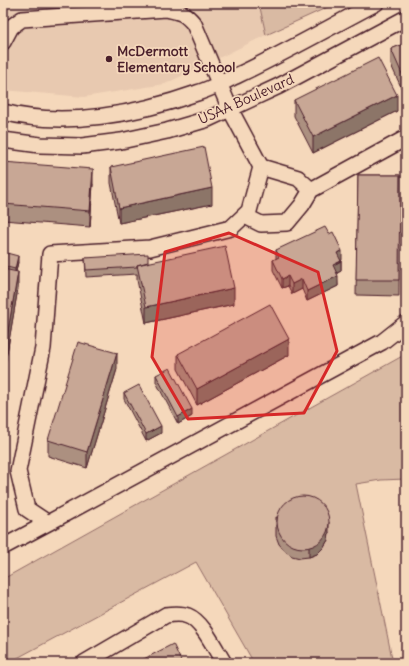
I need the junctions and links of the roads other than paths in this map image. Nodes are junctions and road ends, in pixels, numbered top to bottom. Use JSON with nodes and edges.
{"nodes":[{"id":1,"x":376,"y":3,"type":"edge"},
{"id":2,"x":406,"y":18,"type":"edge"},
{"id":3,"x":3,"y":42,"type":"edge"},
{"id":4,"x":219,"y":84,"type":"junction"},
{"id":5,"x":230,"y":109,"type":"junction"},
{"id":6,"x":3,"y":112,"type":"edge"},
{"id":7,"x":406,"y":138,"type":"edge"},
{"id":8,"x":3,"y":140,"type":"edge"},
{"id":9,"x":261,"y":167,"type":"junction"},
{"id":10,"x":312,"y":190,"type":"junction"},
{"id":11,"x":245,"y":216,"type":"junction"},
{"id":12,"x":406,"y":323,"type":"edge"},
{"id":13,"x":48,"y":523,"type":"junction"},
{"id":14,"x":3,"y":547,"type":"edge"},
{"id":15,"x":84,"y":663,"type":"edge"},
{"id":16,"x":224,"y":663,"type":"edge"}],
"edges":[{"from":1,"to":4,"type":"street","name":"USAA Boulevard"},
{"from":2,"to":5,"type":"street","name":"USAA Boulevard"},
{"from":3,"to":4,"type":"street"},
{"from":4,"to":5,"type":"street"},
{"from":4,"to":6,"type":"street","name":"USAA Boulevard"},
{"from":5,"to":8,"type":"street","name":"USAA Boulevard"},
{"from":5,"to":9,"type":"street"},
{"from":7,"to":10,"type":"street"},
{"from":9,"to":10,"type":"street"},
{"from":9,"to":11,"type":"street"},
{"from":10,"to":11,"type":"street"},
{"from":11,"to":13,"type":"street"},
{"from":12,"to":13,"type":"street"},
{"from":13,"to":14,"type":"street"},
{"from":15,"to":16,"type":"street"}]}
